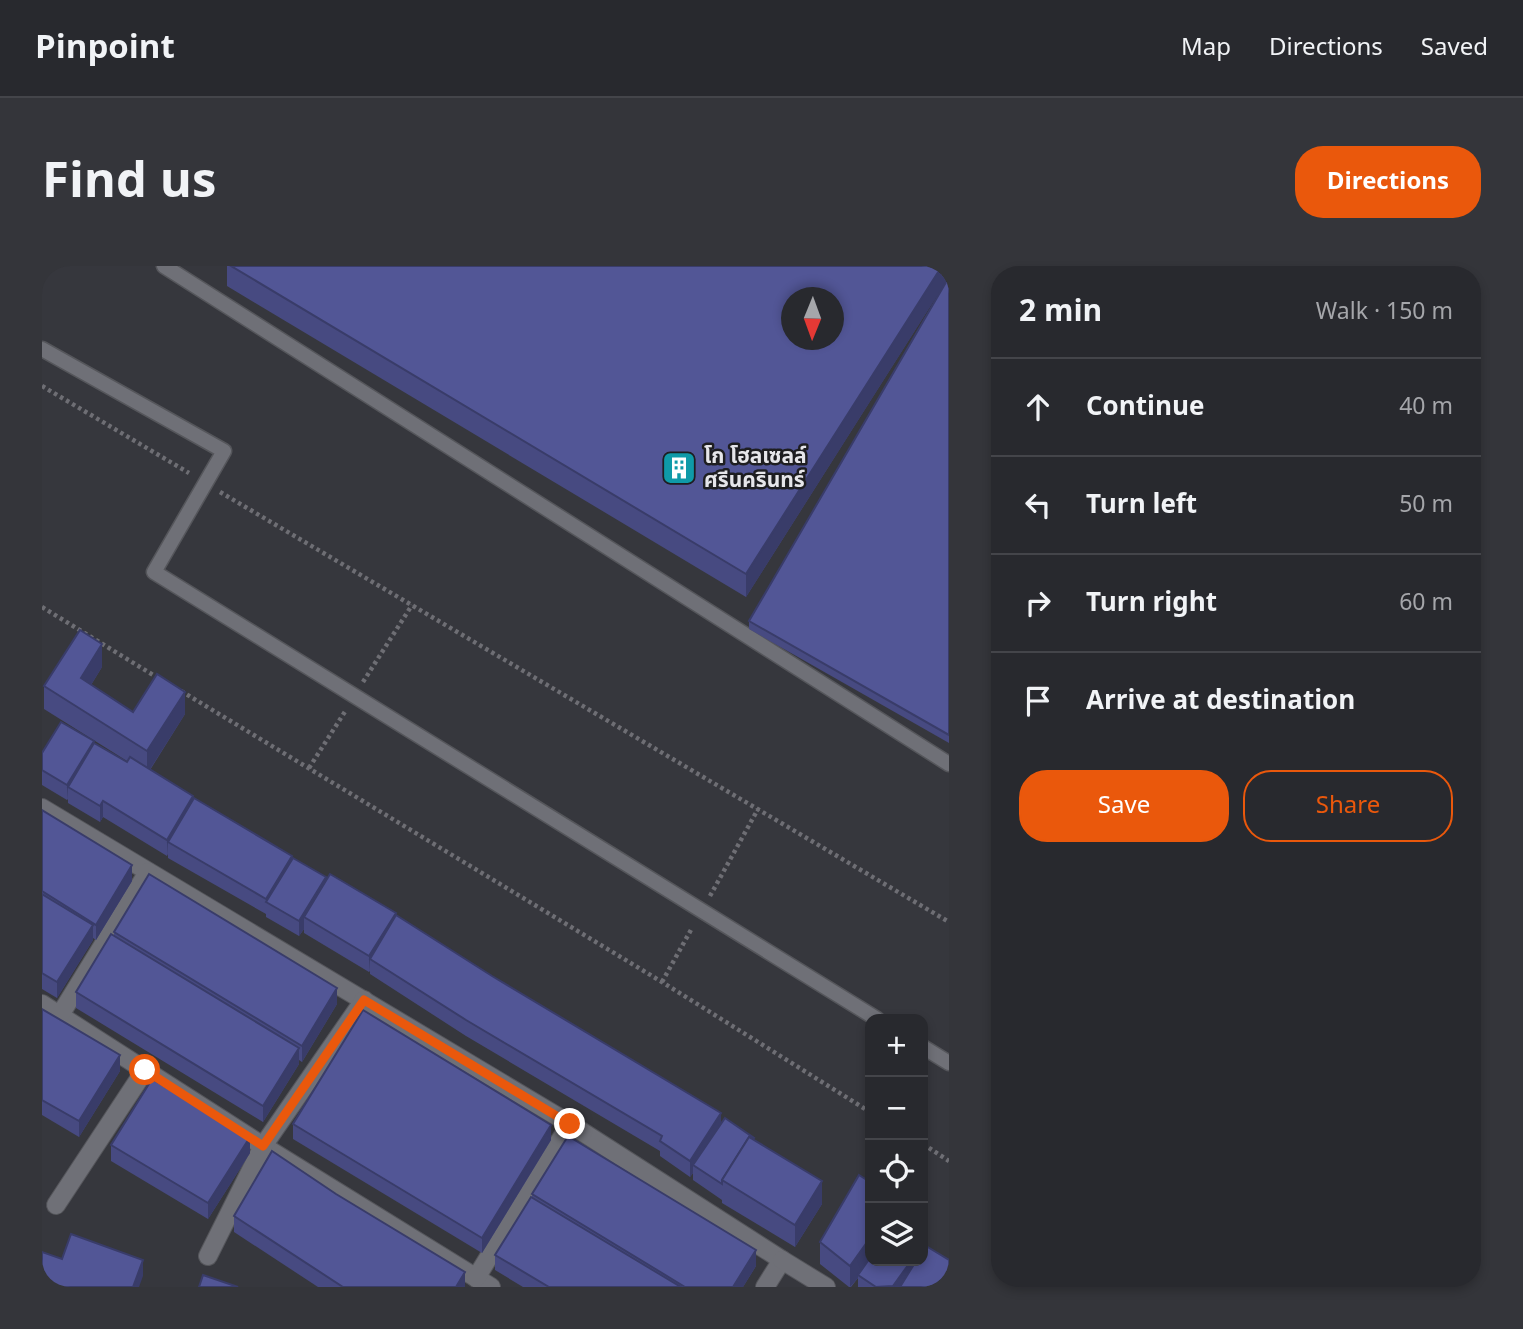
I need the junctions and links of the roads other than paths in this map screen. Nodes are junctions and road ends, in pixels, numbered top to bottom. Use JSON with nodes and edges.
{"nodes":[{"id":1,"x":164,"y":266,"type":"edge"},
{"id":2,"x":42,"y":349,"type":"edge"},
{"id":3,"x":949,"y":764,"type":"edge"},
{"id":4,"x":42,"y":808,"type":"edge"},
{"id":5,"x":148,"y":872,"type":"junction"},
{"id":6,"x":364,"y":1000,"type":"junction"},
{"id":7,"x":42,"y":1004,"type":"edge"},
{"id":8,"x":869,"y":1014,"type":"edge"},
{"id":9,"x":60,"y":1015,"type":"junction"},
{"id":10,"x":928,"y":1050,"type":"edge"},
{"id":11,"x":949,"y":1063,"type":"edge"},
{"id":12,"x":145,"y":1070,"type":"junction"},
{"id":13,"x":570,"y":1124,"type":"junction"},
{"id":14,"x":263,"y":1146,"type":"junction"},
{"id":15,"x":56,"y":1205,"type":"dead end"},
{"id":16,"x":208,"y":1256,"type":"dead end"},
{"id":17,"x":782,"y":1260,"type":"junction"},
{"id":18,"x":483,"y":1282,"type":"edge"},
{"id":19,"x":765,"y":1287,"type":"edge"},
{"id":20,"x":826,"y":1287,"type":"edge"}],
"edges":[{"from":1,"to":3,"type":"lane"},
{"from":2,"to":8,"type":"lane"},
{"from":4,"to":5,"type":"street"},
{"from":5,"to":6,"type":"street"},
{"from":5,"to":9,"type":"street"},
{"from":6,"to":13,"type":"street"},
{"from":6,"to":14,"type":"street"},
{"from":7,"to":9,"type":"street"},
{"from":9,"to":12,"type":"street"},
{"from":10,"to":11,"type":"lane"},
{"from":12,"to":14,"type":"street"},
{"from":12,"to":15,"type":"street"},
{"from":13,"to":17,"type":"street"},
{"from":13,"to":18,"type":"street"},
{"from":14,"to":16,"type":"street"},
{"from":14,"to":18,"type":"street"},
{"from":17,"to":19,"type":"street"},
{"from":17,"to":20,"type":"street"}]}
